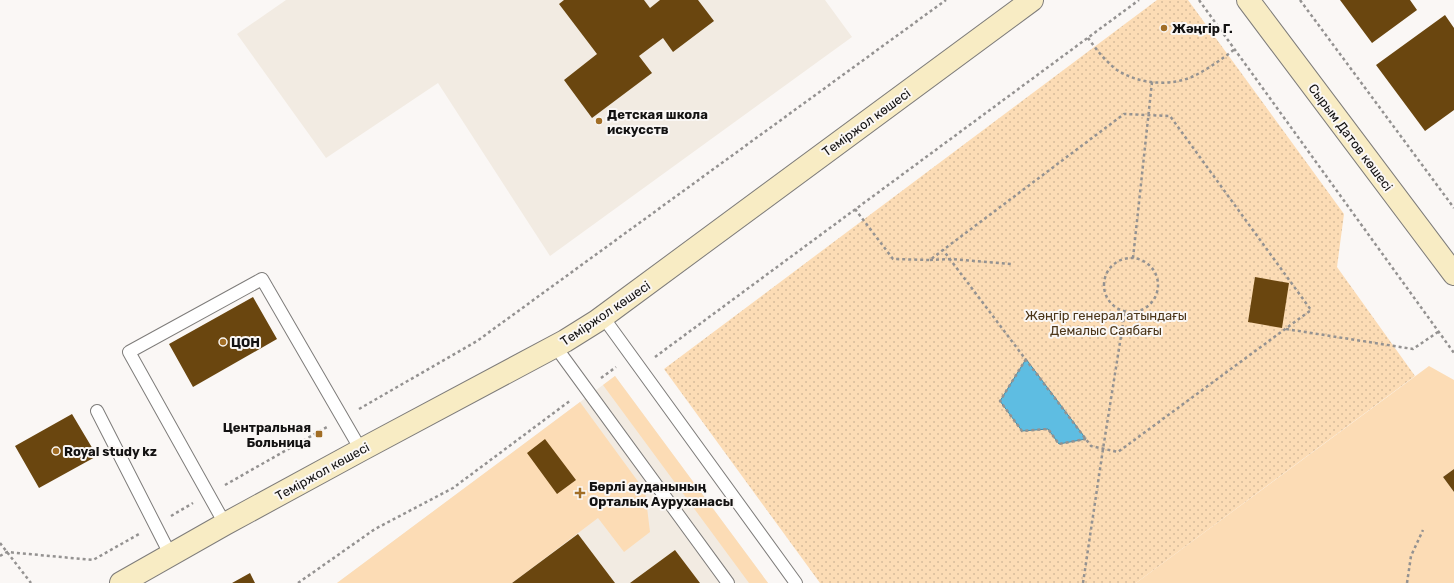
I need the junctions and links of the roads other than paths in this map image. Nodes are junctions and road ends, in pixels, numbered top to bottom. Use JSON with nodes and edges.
{"nodes":[{"id":1,"x":1248,"y":0,"type":"edge"},
{"id":2,"x":1026,"y":2,"type":"edge"},
{"id":3,"x":1454,"y":274,"type":"edge"},
{"id":4,"x":603,"y":317,"type":"junction"},
{"id":5,"x":556,"y":346,"type":"junction"},
{"id":6,"x":97,"y":411,"type":"dead end"},
{"id":7,"x":361,"y":450,"type":"junction"},
{"id":8,"x":225,"y":524,"type":"junction"},
{"id":9,"x":171,"y":556,"type":"junction"},
{"id":10,"x":121,"y":583,"type":"edge"},
{"id":11,"x":728,"y":583,"type":"edge"},
{"id":12,"x":796,"y":583,"type":"edge"}],
"edges":[{"from":1,"to":3,"type":"street","name":"Сырым Датов көшесі"},
{"from":2,"to":4,"type":"street","name":"Теміржол көшесі"},
{"from":4,"to":5,"type":"street","name":"Теміржол көшесі"},
{"from":4,"to":12,"type":"lane"},
{"from":5,"to":7,"type":"street","name":"Теміржол көшесі"},
{"from":5,"to":11,"type":"lane"},
{"from":6,"to":9,"type":"lane"},
{"from":7,"to":8,"type":"street","name":"Теміржол көшесі"},
{"from":7,"to":8,"type":"lane"},
{"from":8,"to":9,"type":"street","name":"Теміржол көшесі"},
{"from":9,"to":10,"type":"street","name":"Теміржол көшесі"}]}
